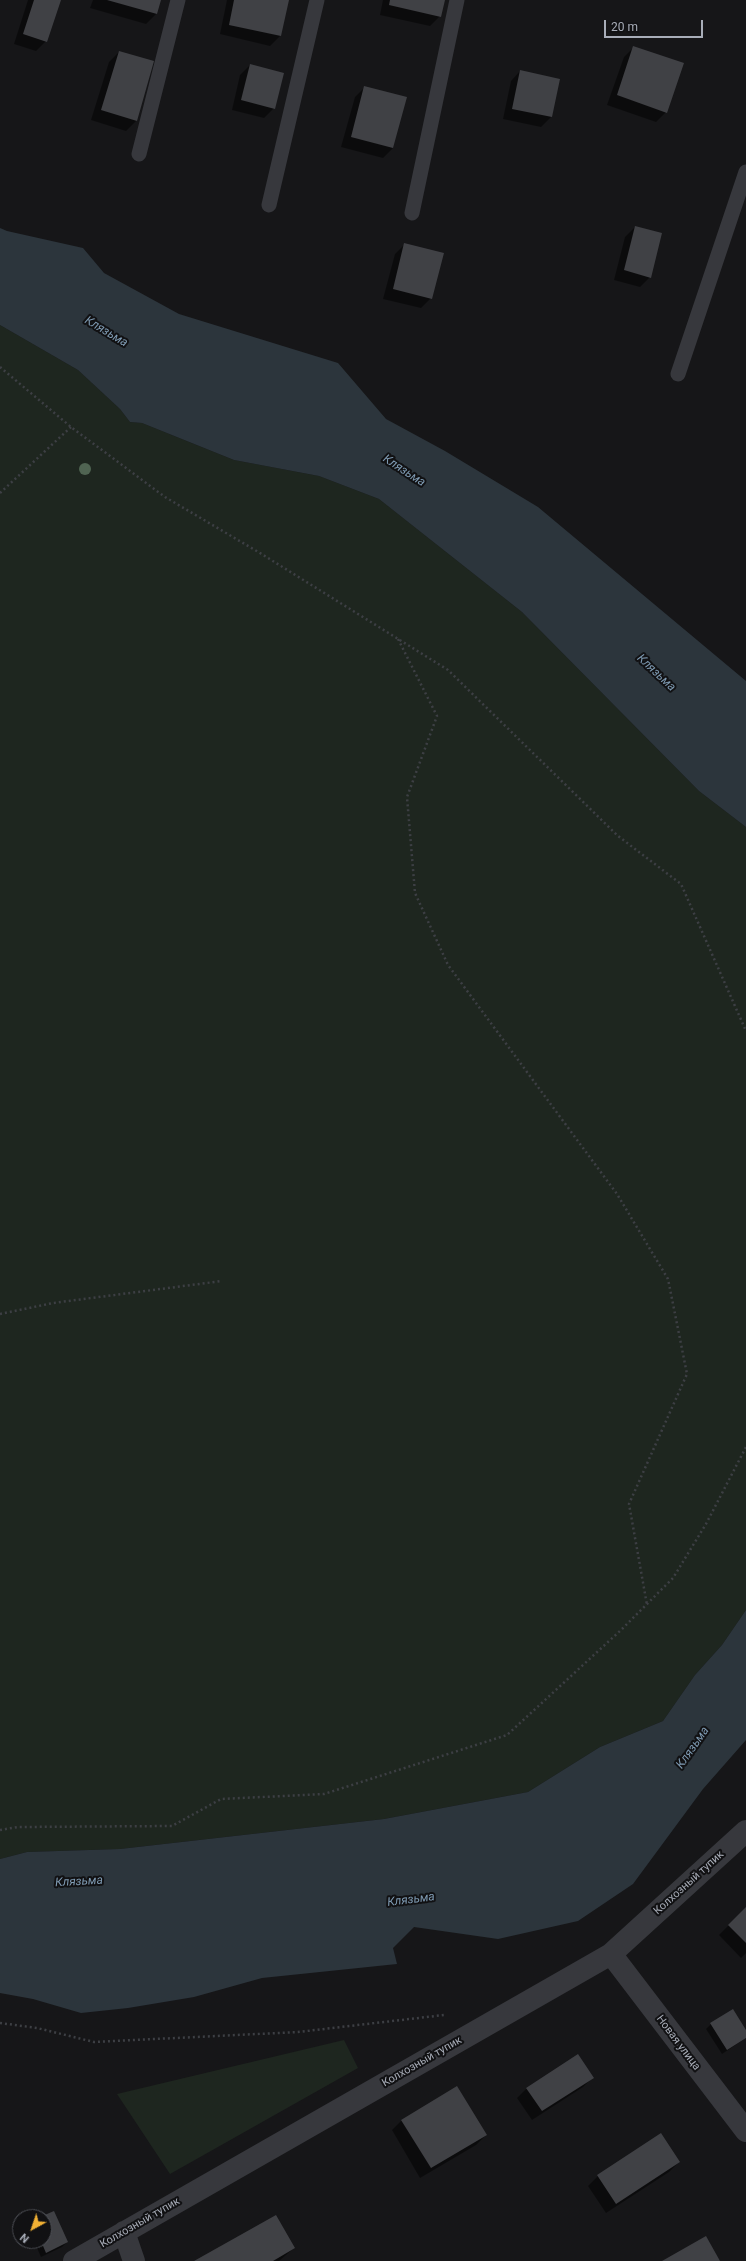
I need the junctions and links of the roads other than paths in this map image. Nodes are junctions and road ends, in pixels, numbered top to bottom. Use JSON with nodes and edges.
{"nodes":[{"id":1,"x":178,"y":0,"type":"edge"},
{"id":2,"x":317,"y":0,"type":"edge"},
{"id":3,"x":457,"y":0,"type":"edge"},
{"id":4,"x":139,"y":154,"type":"dead end"},
{"id":5,"x":746,"y":172,"type":"edge"},
{"id":6,"x":269,"y":205,"type":"dead end"},
{"id":7,"x":412,"y":213,"type":"dead end"},
{"id":8,"x":678,"y":374,"type":"dead end"},
{"id":9,"x":746,"y":1831,"type":"edge"},
{"id":10,"x":611,"y":1954,"type":"junction"},
{"id":11,"x":746,"y":2131,"type":"edge"},
{"id":12,"x":124,"y":2232,"type":"junction"},
{"id":13,"x":74,"y":2261,"type":"edge"},
{"id":14,"x":134,"y":2261,"type":"edge"}],
"edges":[{"from":1,"to":4,"type":"lane"},
{"from":2,"to":6,"type":"lane"},
{"from":3,"to":7,"type":"lane"},
{"from":5,"to":8,"type":"lane"},
{"from":9,"to":10,"type":"street","name":"Колхозный тупик"},
{"from":10,"to":11,"type":"street","name":"Новая улица"},
{"from":10,"to":12,"type":"street","name":"Колхозный тупик"},
{"from":12,"to":13,"type":"street","name":"Колхозный тупик"},
{"from":12,"to":14,"type":"street"}]}
